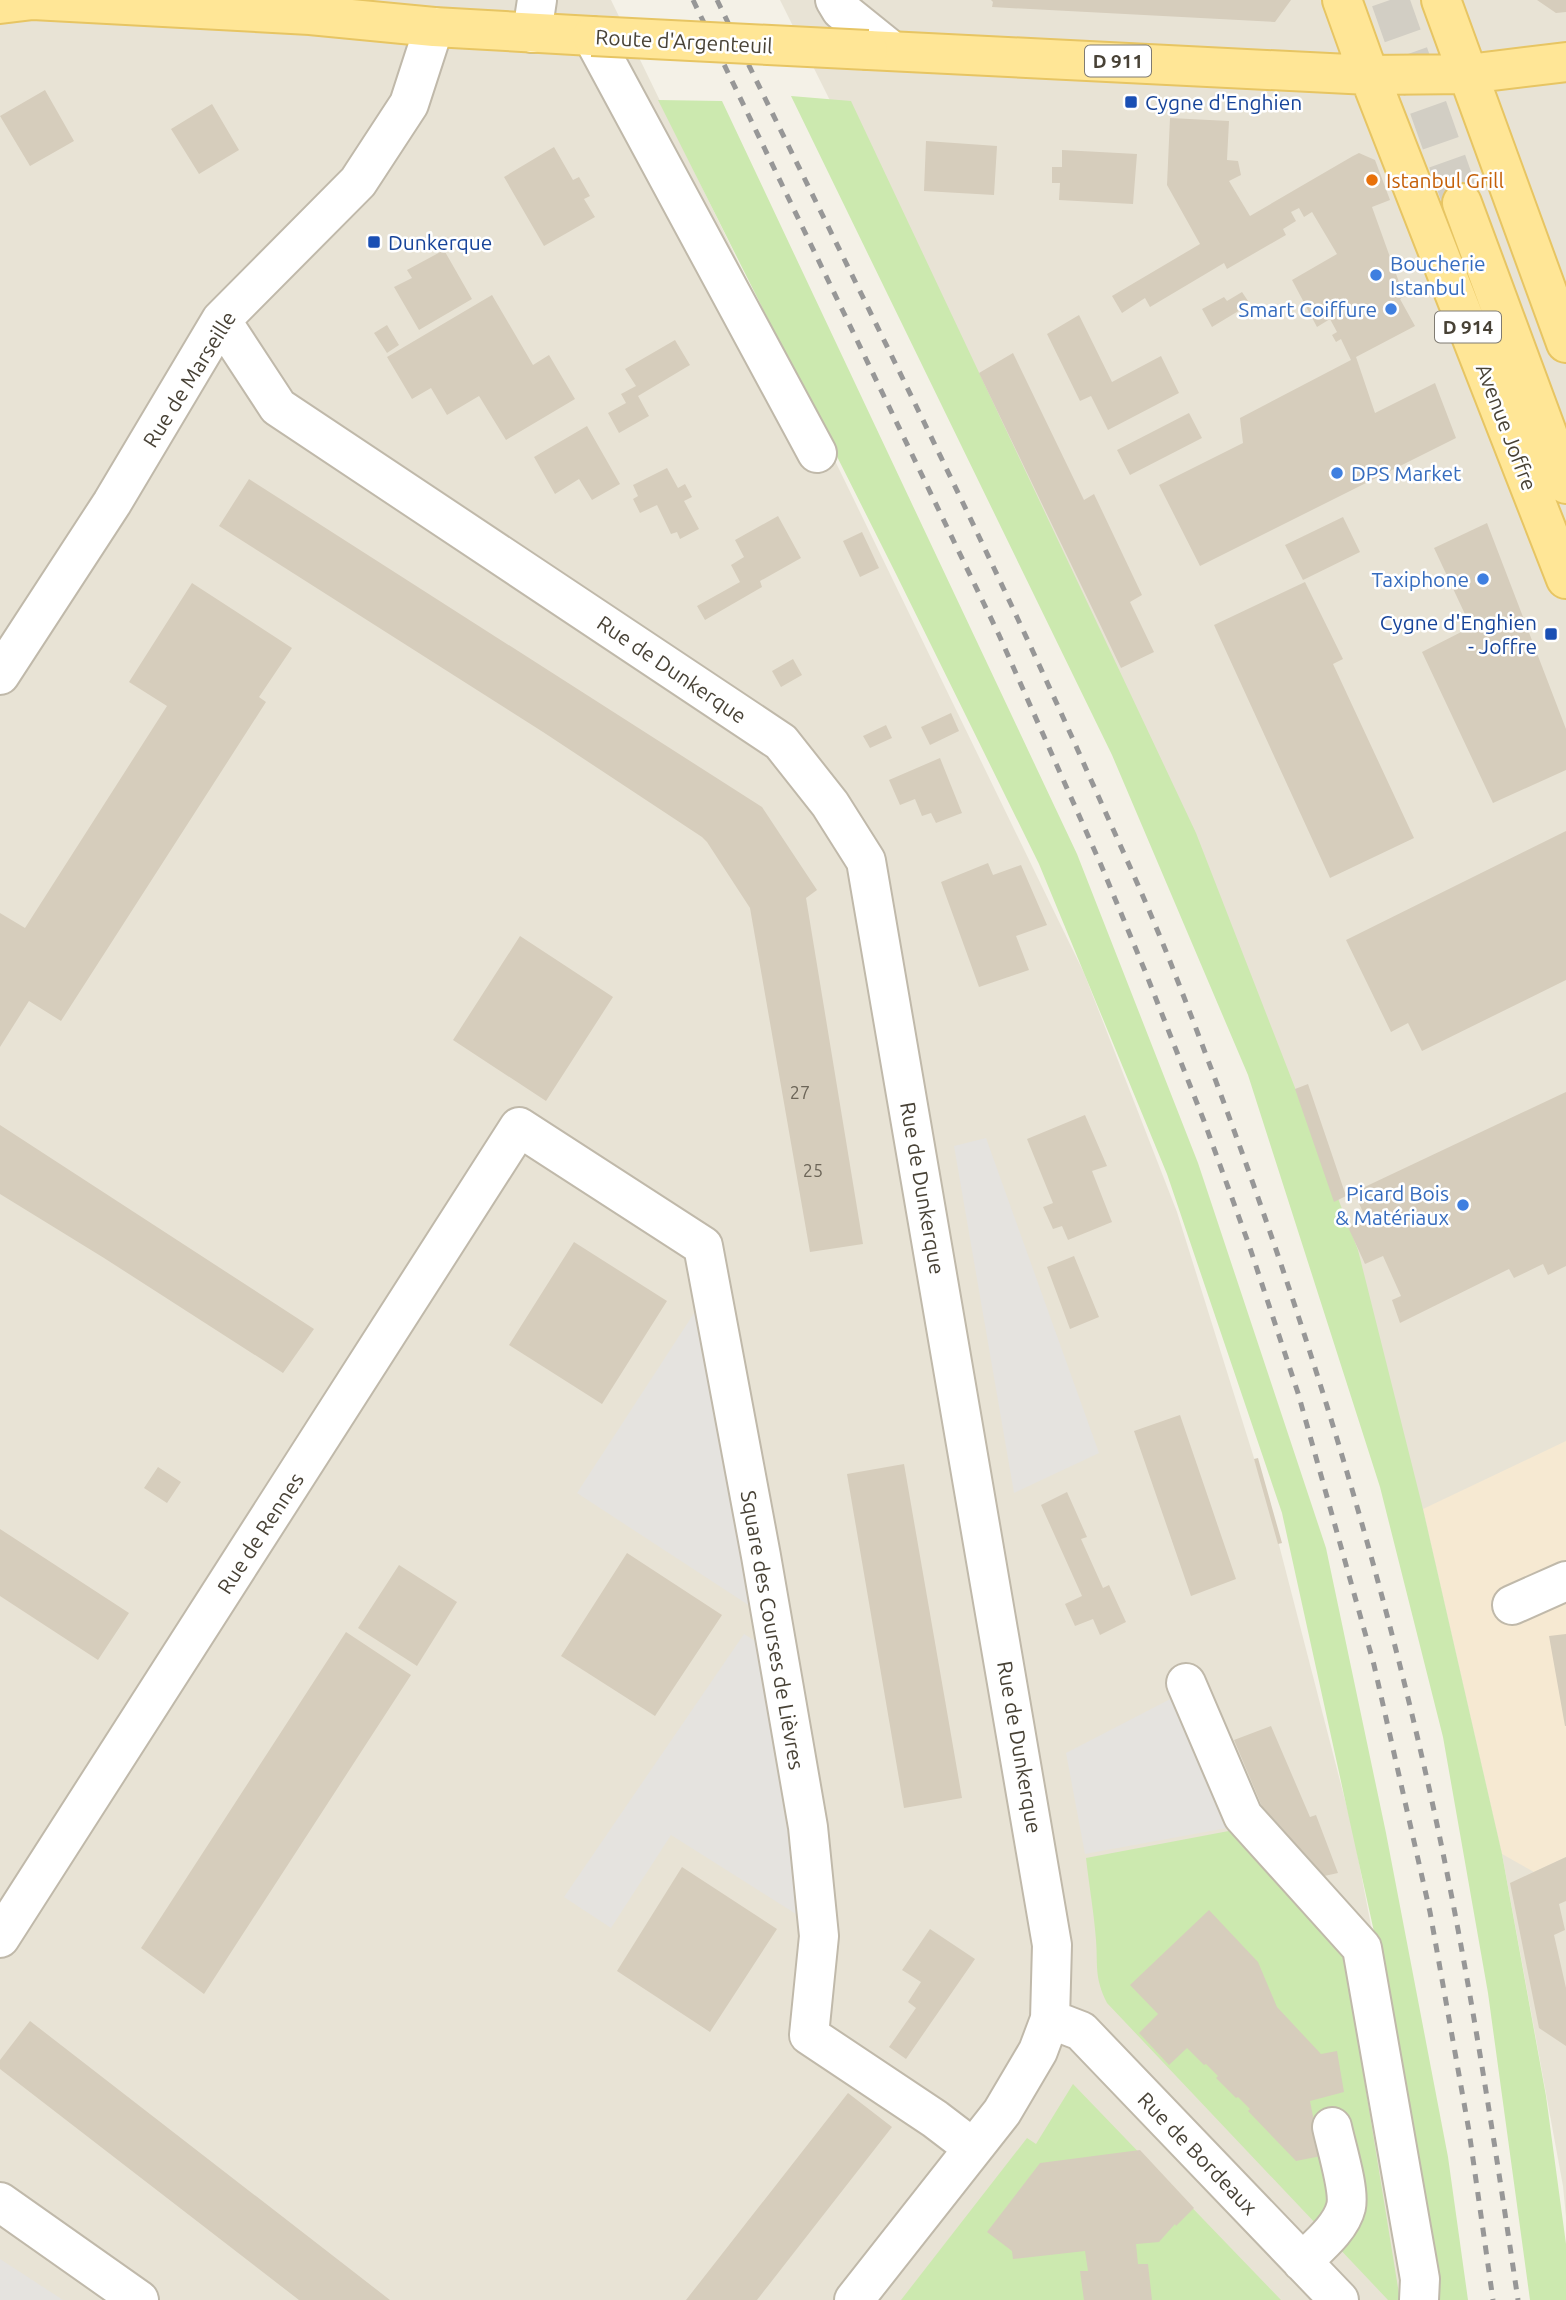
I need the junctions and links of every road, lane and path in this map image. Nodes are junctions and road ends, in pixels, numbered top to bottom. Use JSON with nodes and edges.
{"nodes":[{"id":1,"x":835,"y":0,"type":"edge"},
{"id":2,"x":1342,"y":0,"type":"edge"},
{"id":3,"x":1441,"y":0,"type":"edge"},
{"id":4,"x":0,"y":4,"type":"edge"},
{"id":5,"x":535,"y":16,"type":"edge"},
{"id":6,"x":434,"y":27,"type":"junction"},
{"id":7,"x":592,"y":36,"type":"junction"},
{"id":8,"x":880,"y":51,"type":"junction"},
{"id":9,"x":1566,"y":62,"type":"edge"},
{"id":10,"x":1468,"y":74,"type":"junction"},
{"id":11,"x":1369,"y":75,"type":"junction"},
{"id":12,"x":221,"y":320,"type":"junction"},
{"id":13,"x":1566,"y":343,"type":"edge"},
{"id":14,"x":1566,"y":413,"type":"edge"},
{"id":15,"x":817,"y":453,"type":"dead end"},
{"id":16,"x":1566,"y":484,"type":"edge"},
{"id":17,"x":1566,"y":579,"type":"edge"},
{"id":18,"x":0,"y":675,"type":"edge"},
{"id":19,"x":519,"y":1127,"type":"joint"},
{"id":20,"x":1566,"y":1581,"type":"edge"},
{"id":21,"x":1512,"y":1605,"type":"dead end"},
{"id":22,"x":1186,"y":1683,"type":"dead end"},
{"id":23,"x":0,"y":1938,"type":"edge"},
{"id":24,"x":1050,"y":2019,"type":"junction"},
{"id":25,"x":1332,"y":2127,"type":"dead end"},
{"id":26,"x":973,"y":2148,"type":"junction"},
{"id":27,"x":0,"y":2202,"type":"edge"},
{"id":28,"x":1303,"y":2262,"type":"junction"},
{"id":29,"x":133,"y":2298,"type":"edge"},
{"id":30,"x":854,"y":2300,"type":"edge"},
{"id":31,"x":1339,"y":2300,"type":"edge"},
{"id":32,"x":1419,"y":2300,"type":"edge"}],
"edges":[{"from":1,"to":8,"type":"street"},
{"from":2,"to":11,"type":"main road","name":"Avenue Joffre","number":"D 914"},
{"from":3,"to":10,"type":"main road"},
{"from":4,"to":6,"type":"main road","name":"Route d'Argenteuil","number":"D 911"},
{"from":5,"to":6,"type":"main road","name":"Route d'Argenteuil","number":"D 911"},
{"from":5,"to":7,"type":"main road","name":"Route d'Argenteuil","number":"D 911"},
{"from":6,"to":12,"type":"street","name":"Rue de Marseille"},
{"from":7,"to":8,"type":"main road","name":"Route d'Argenteuil","number":"D 911","bridge":true},
{"from":7,"to":15,"type":"street"},
{"from":8,"to":11,"type":"main road","name":"Route d'Argenteuil","number":"D 911"},
{"from":9,"to":10,"type":"main road"},
{"from":10,"to":11,"type":"main road","number":"D 911"},
{"from":10,"to":13,"type":"main road"},
{"from":11,"to":17,"type":"main road","name":"Avenue Joffre","number":"D 914"},
{"from":12,"to":18,"type":"street","name":"Rue de Marseille"},
{"from":12,"to":24,"type":"street","name":"Rue de Dunkerque"},
{"from":14,"to":16,"type":"main road","name":"Avenue Joffre","number":"D 914"},
{"from":19,"to":23,"type":"street","name":"Rue de Rennes"},
{"from":19,"to":26,"type":"street","name":"Square des Courses de Lièvres"},
{"from":20,"to":21,"type":"street"},
{"from":22,"to":32,"type":"street"},
{"from":24,"to":26,"type":"street","name":"Rue de Dunkerque"},
{"from":24,"to":28,"type":"street","name":"Rue de Bordeaux"},
{"from":25,"to":28,"type":"street"},
{"from":26,"to":30,"type":"street","name":"Rue de Dunkerque"},
{"from":27,"to":29,"type":"street"},
{"from":28,"to":31,"type":"street","name":"Rue de Bordeaux"}]}
